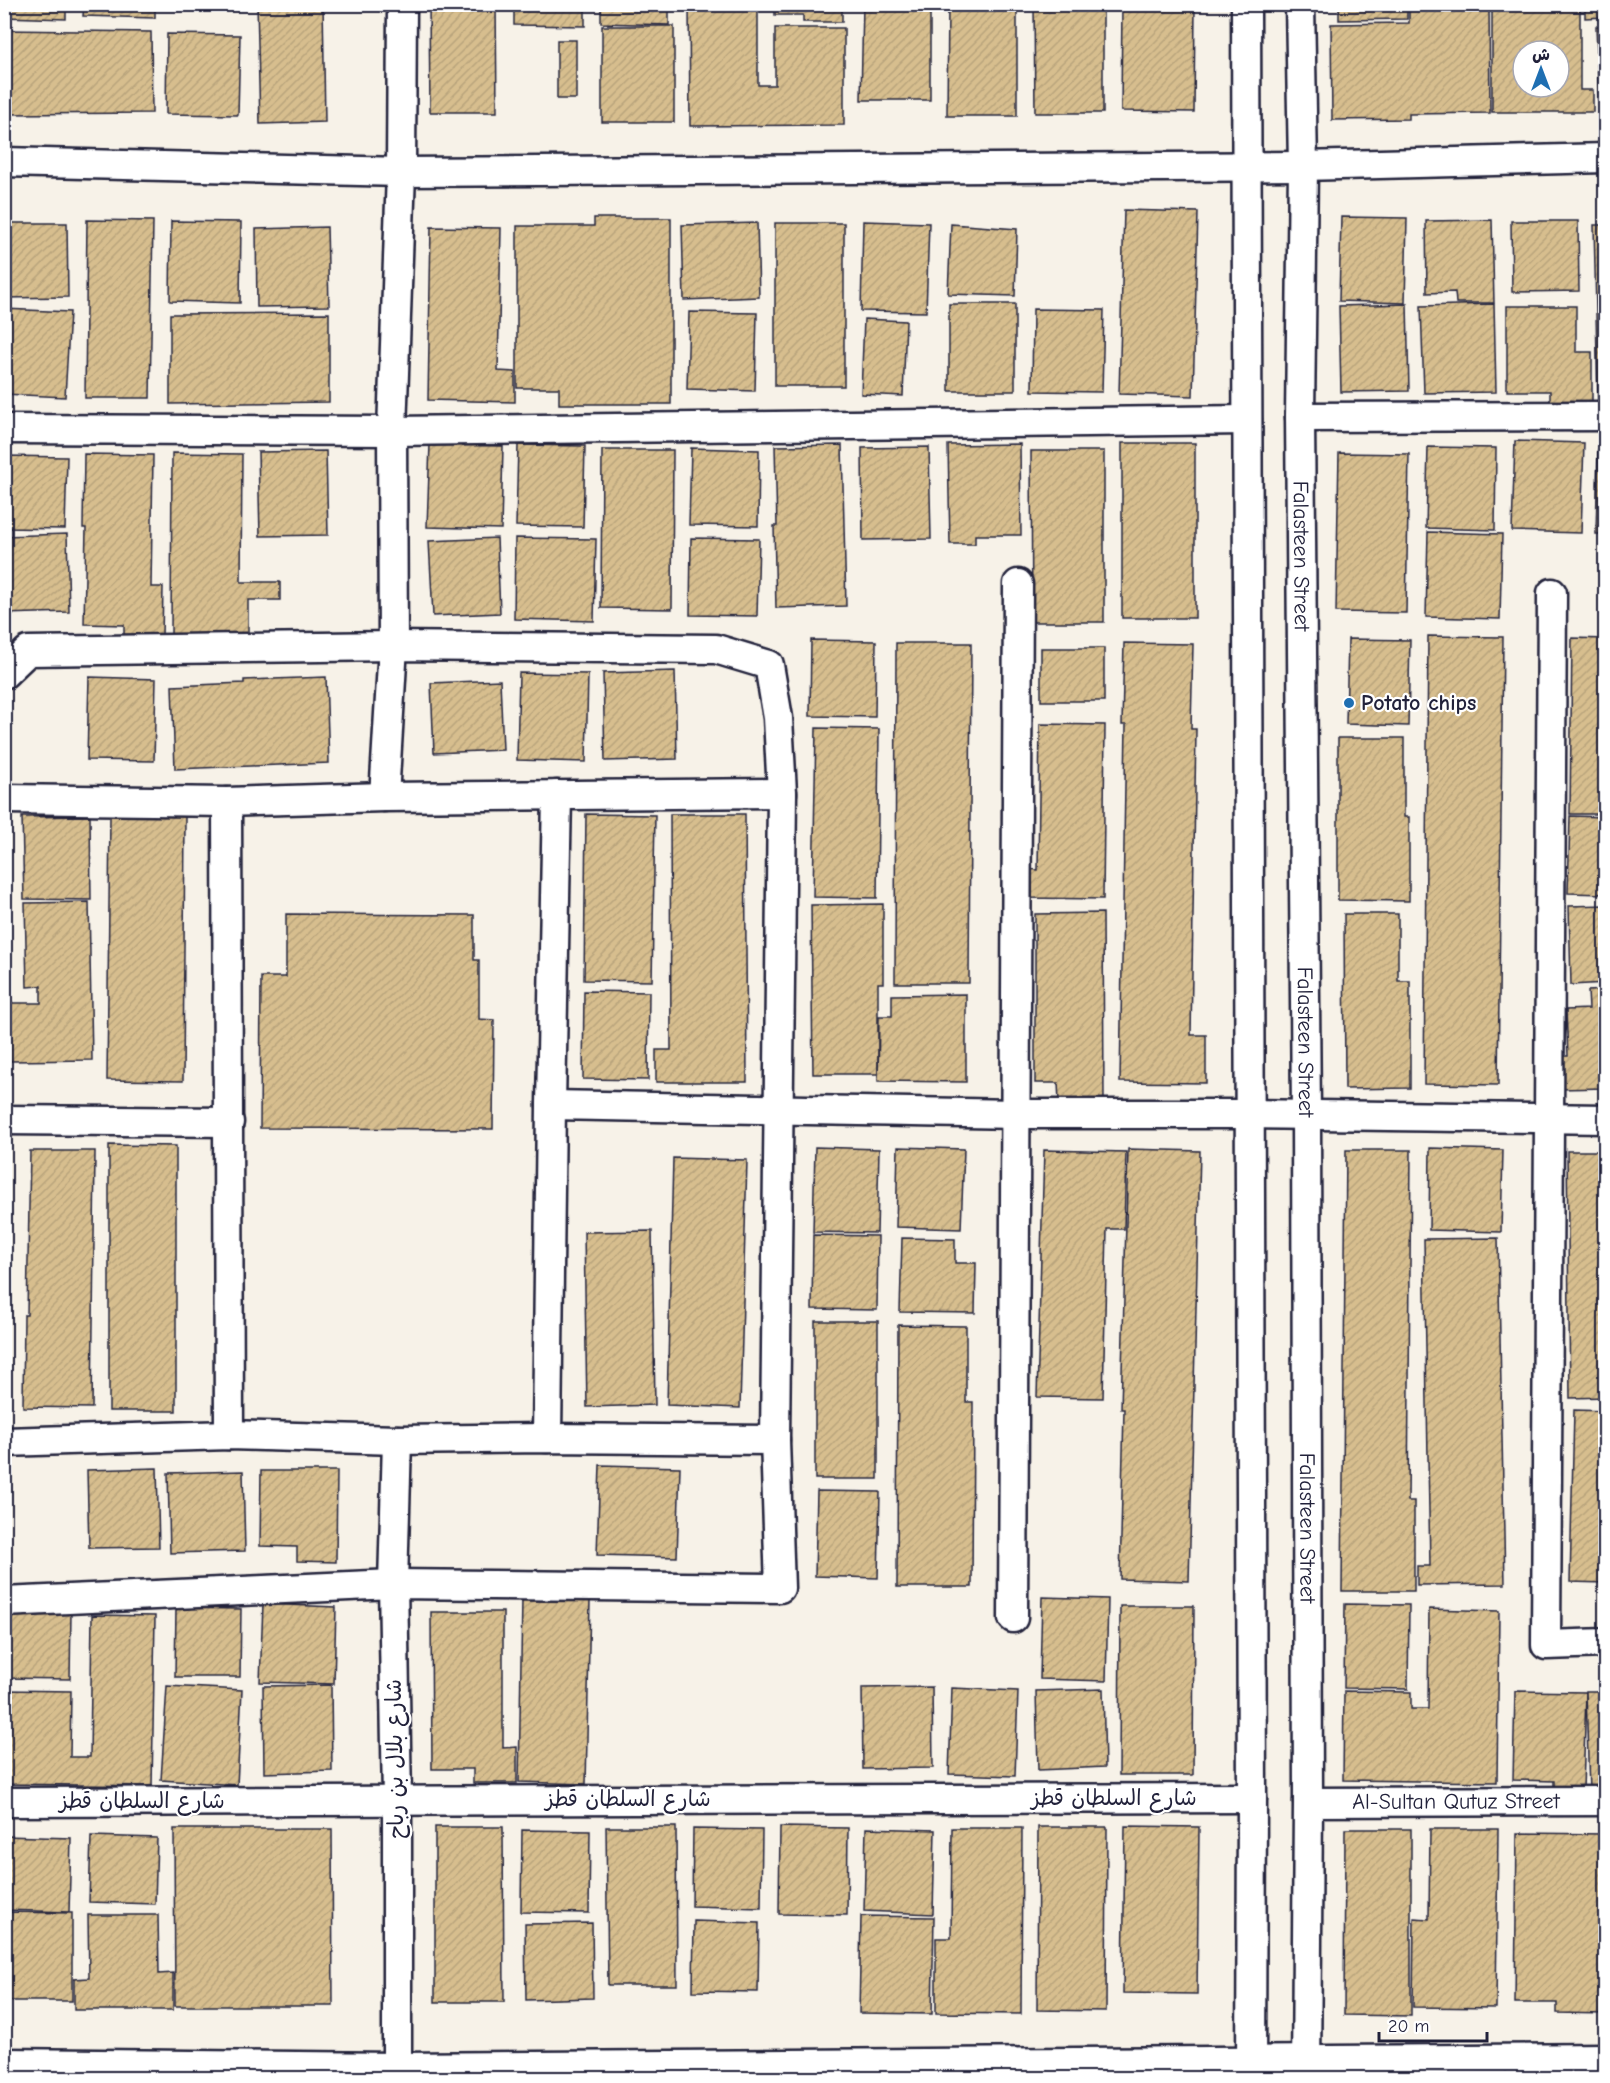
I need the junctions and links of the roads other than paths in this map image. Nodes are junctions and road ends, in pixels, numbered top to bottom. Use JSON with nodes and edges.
{"nodes":[{"id":1,"x":402,"y":4,"type":"edge"},
{"id":2,"x":1246,"y":4,"type":"edge"},
{"id":3,"x":1300,"y":4,"type":"edge"},
{"id":4,"x":1605,"y":158,"type":"edge"},
{"id":5,"x":4,"y":162,"type":"edge"},
{"id":6,"x":1303,"y":166,"type":"junction"},
{"id":7,"x":1246,"y":167,"type":"junction"},
{"id":8,"x":401,"y":172,"type":"junction"},
{"id":9,"x":1605,"y":416,"type":"edge"},
{"id":10,"x":1300,"y":417,"type":"junction"},
{"id":11,"x":1247,"y":420,"type":"junction"},
{"id":12,"x":4,"y":429,"type":"edge"},
{"id":13,"x":392,"y":431,"type":"junction"},
{"id":14,"x":1018,"y":584,"type":"dead end"},
{"id":15,"x":1552,"y":593,"type":"dead end"},
{"id":16,"x":393,"y":646,"type":"junction"},
{"id":17,"x":4,"y":674,"type":"edge"},
{"id":18,"x":782,"y":793,"type":"junction"},
{"id":19,"x":557,"y":795,"type":"junction"},
{"id":20,"x":384,"y":797,"type":"junction"},
{"id":21,"x":4,"y":800,"type":"edge"},
{"id":22,"x":227,"y":802,"type":"junction"},
{"id":23,"x":551,"y":1105,"type":"junction"},
{"id":24,"x":778,"y":1110,"type":"junction"},
{"id":25,"x":1016,"y":1114,"type":"junction"},
{"id":26,"x":1250,"y":1114,"type":"junction"},
{"id":27,"x":1306,"y":1115,"type":"junction"},
{"id":28,"x":1549,"y":1118,"type":"junction"},
{"id":29,"x":1605,"y":1119,"type":"edge"},
{"id":30,"x":4,"y":1120,"type":"edge"},
{"id":31,"x":229,"y":1122,"type":"junction"},
{"id":32,"x":229,"y":1435,"type":"junction"},
{"id":33,"x":547,"y":1438,"type":"junction"},
{"id":34,"x":397,"y":1440,"type":"junction"},
{"id":35,"x":775,"y":1440,"type":"junction"},
{"id":36,"x":4,"y":1442,"type":"edge"},
{"id":37,"x":393,"y":1584,"type":"junction"},
{"id":38,"x":4,"y":1602,"type":"edge"},
{"id":39,"x":1013,"y":1618,"type":"dead end"},
{"id":40,"x":1605,"y":1643,"type":"edge"},
{"id":41,"x":1252,"y":1798,"type":"junction"},
{"id":42,"x":396,"y":1799,"type":"junction"},
{"id":43,"x":1605,"y":1801,"type":"edge"},
{"id":44,"x":4,"y":1802,"type":"edge"},
{"id":45,"x":1308,"y":1802,"type":"junction"},
{"id":46,"x":1605,"y":2058,"type":"edge"},
{"id":47,"x":4,"y":2063,"type":"edge"},
{"id":48,"x":1306,"y":2069,"type":"edge"},
{"id":49,"x":1251,"y":2070,"type":"edge"},
{"id":50,"x":397,"y":2073,"type":"edge"}],
"edges":[{"from":1,"to":8,"type":"street"},
{"from":2,"to":7,"type":"street"},
{"from":3,"to":6,"type":"street","name":"Falasteen Street"},
{"from":4,"to":6,"type":"street"},
{"from":5,"to":8,"type":"street"},
{"from":6,"to":7,"type":"street"},
{"from":6,"to":10,"type":"street","name":"Falasteen Street"},
{"from":7,"to":8,"type":"street"},
{"from":7,"to":11,"type":"street"},
{"from":8,"to":13,"type":"street"},
{"from":9,"to":10,"type":"street"},
{"from":10,"to":27,"type":"street","name":"Falasteen Street"},
{"from":11,"to":13,"type":"street"},
{"from":11,"to":26,"type":"street"},
{"from":12,"to":13,"type":"street"},
{"from":13,"to":16,"type":"street"},
{"from":14,"to":25,"type":"street"},
{"from":15,"to":28,"type":"street"},
{"from":16,"to":17,"type":"street"},
{"from":16,"to":18,"type":"street"},
{"from":16,"to":20,"type":"street"},
{"from":18,"to":19,"type":"street"},
{"from":18,"to":24,"type":"street"},
{"from":19,"to":20,"type":"street"},
{"from":19,"to":23,"type":"street"},
{"from":20,"to":22,"type":"street"},
{"from":21,"to":22,"type":"street"},
{"from":22,"to":31,"type":"street"},
{"from":23,"to":24,"type":"street"},
{"from":23,"to":33,"type":"street"},
{"from":24,"to":25,"type":"street"},
{"from":24,"to":35,"type":"street"},
{"from":25,"to":26,"type":"street"},
{"from":25,"to":39,"type":"street"},
{"from":26,"to":27,"type":"street"},
{"from":26,"to":41,"type":"street"},
{"from":27,"to":28,"type":"street"},
{"from":27,"to":45,"type":"street","name":"Falasteen Street"},
{"from":28,"to":29,"type":"street"},
{"from":28,"to":40,"type":"street"},
{"from":30,"to":31,"type":"street"},
{"from":31,"to":32,"type":"street"},
{"from":32,"to":34,"type":"street"},
{"from":32,"to":36,"type":"street"},
{"from":33,"to":34,"type":"street"},
{"from":33,"to":35,"type":"street"},
{"from":34,"to":37,"type":"street","name":"شارع بلال بن رباح"},
{"from":35,"to":37,"type":"street"},
{"from":37,"to":38,"type":"street"},
{"from":37,"to":42,"type":"street","name":"شارع بلال بن رباح"},
{"from":41,"to":42,"type":"street","name":"شارع السلطان قطز"},
{"from":41,"to":49,"type":"street"},
{"from":42,"to":44,"type":"street","name":"شارع السلطان قطز"},
{"from":42,"to":50,"type":"street","name":"شارع بلال بن رباح"},
{"from":43,"to":45,"type":"street","name":"Al-Sultan Qutuz Street"},
{"from":45,"to":48,"type":"street","name":"Falasteen Street"},
{"from":46,"to":48,"type":"street"},
{"from":47,"to":50,"type":"street"},
{"from":48,"to":49,"type":"street"},
{"from":49,"to":50,"type":"street"}]}
